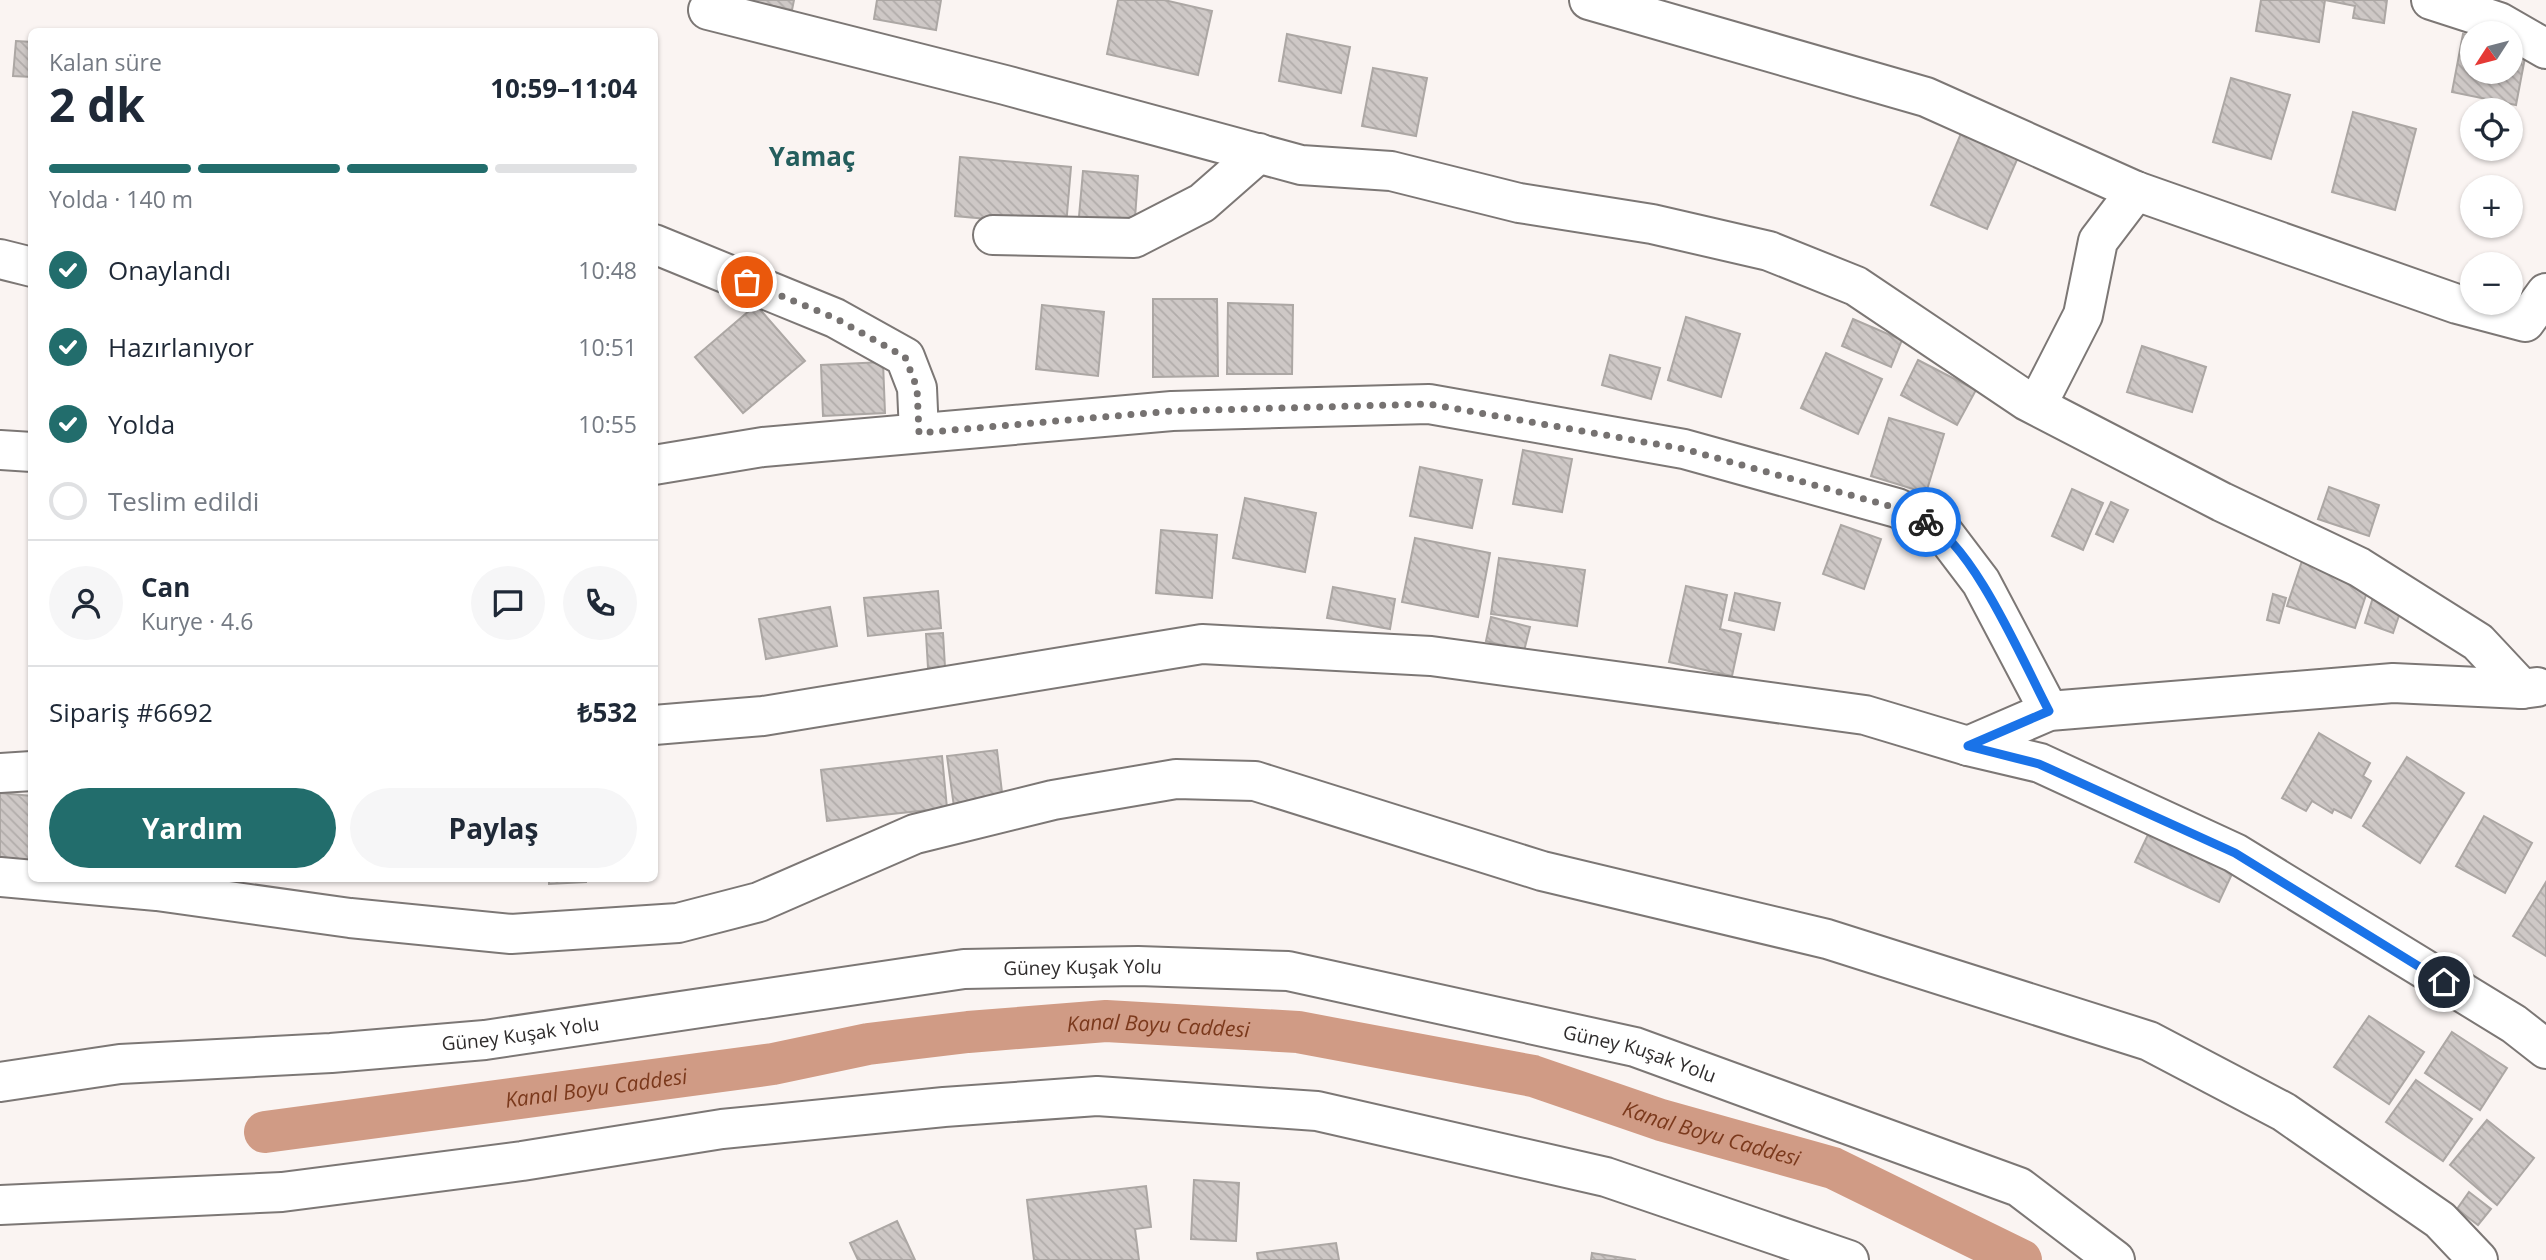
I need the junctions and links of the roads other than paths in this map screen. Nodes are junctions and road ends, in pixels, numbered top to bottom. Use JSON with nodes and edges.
{"nodes":[{"id":1,"x":1589,"y":0,"type":"edge"},
{"id":2,"x":2431,"y":0,"type":"edge"},
{"id":3,"x":708,"y":10,"type":"dead end"},
{"id":4,"x":2504,"y":11,"type":"edge"},
{"id":5,"x":2546,"y":49,"type":"edge"},
{"id":6,"x":1259,"y":153,"type":"junction"},
{"id":7,"x":2136,"y":191,"type":"junction"},
{"id":8,"x":993,"y":235,"type":"dead end"},
{"id":9,"x":658,"y":246,"type":"edge"},
{"id":10,"x":0,"y":260,"type":"edge"},
{"id":11,"x":28,"y":266,"type":"edge"},
{"id":12,"x":2539,"y":318,"type":"edge"},
{"id":13,"x":2037,"y":405,"type":"junction"},
{"id":14,"x":919,"y":433,"type":"junction"},
{"id":15,"x":0,"y":450,"type":"edge"},
{"id":16,"x":28,"y":452,"type":"edge"},
{"id":17,"x":658,"y":464,"type":"edge"},
{"id":18,"x":2534,"y":687,"type":"edge"},
{"id":19,"x":2049,"y":711,"type":"junction"},
{"id":20,"x":658,"y":725,"type":"edge"},
{"id":21,"x":1968,"y":746,"type":"junction"},
{"id":22,"x":28,"y":771,"type":"edge"},
{"id":23,"x":0,"y":773,"type":"edge"},
{"id":24,"x":0,"y":877,"type":"edge"},
{"id":25,"x":28,"y":879,"type":"edge"},
{"id":26,"x":56,"y":882,"type":"edge"},
{"id":27,"x":2546,"y":1049,"type":"edge"},
{"id":28,"x":0,"y":1082,"type":"edge"},
{"id":29,"x":0,"y":1205,"type":"edge"},
{"id":30,"x":1849,"y":1260,"type":"edge"},
{"id":31,"x":2115,"y":1260,"type":"edge"},
{"id":32,"x":2479,"y":1260,"type":"edge"}],
"edges":[{"from":1,"to":7,"type":"street"},
{"from":2,"to":4,"type":"street"},
{"from":3,"to":6,"type":"street"},
{"from":4,"to":5,"type":"street"},
{"from":6,"to":8,"type":"street"},
{"from":6,"to":13,"type":"street"},
{"from":7,"to":12,"type":"street"},
{"from":7,"to":13,"type":"street"},
{"from":9,"to":14,"type":"street"},
{"from":10,"to":11,"type":"street"},
{"from":13,"to":18,"type":"street"},
{"from":14,"to":17,"type":"street"},
{"from":14,"to":19,"type":"street"},
{"from":15,"to":16,"type":"street"},
{"from":18,"to":19,"type":"street"},
{"from":19,"to":21,"type":"street"},
{"from":20,"to":21,"type":"street"},
{"from":21,"to":27,"type":"street"},
{"from":22,"to":23,"type":"street"},
{"from":24,"to":25,"type":"street"},
{"from":26,"to":32,"type":"street"},
{"from":28,"to":31,"type":"street","name":"Güney Kuşak Yolu"},
{"from":29,"to":30,"type":"street"}]}
